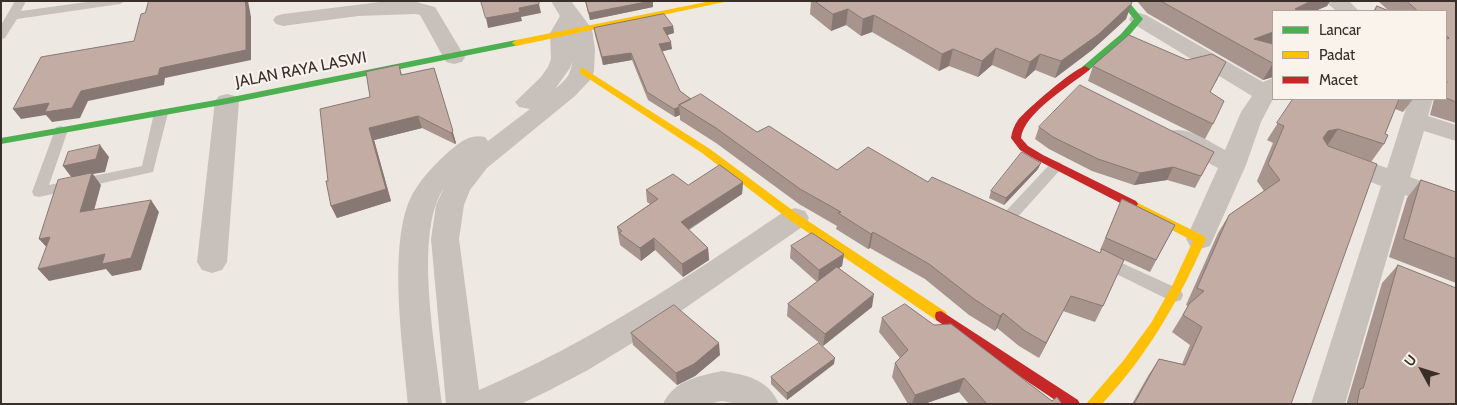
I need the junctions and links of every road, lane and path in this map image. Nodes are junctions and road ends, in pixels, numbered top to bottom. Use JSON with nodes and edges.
{"nodes":[{"id":1,"x":21,"y":1,"type":"edge"},
{"id":2,"x":120,"y":1,"type":"edge"},
{"id":3,"x":725,"y":1,"type":"edge"},
{"id":4,"x":1123,"y":1,"type":"edge"},
{"id":5,"x":1335,"y":1,"type":"edge"},
{"id":6,"x":1348,"y":10,"type":"edge"},
{"id":7,"x":12,"y":16,"type":"junction"},
{"id":8,"x":1139,"y":18,"type":"junction"},
{"id":9,"x":283,"y":20,"type":"dead end"},
{"id":10,"x":568,"y":20,"type":"edge"},
{"id":11,"x":1,"y":36,"type":"edge"},
{"id":12,"x":454,"y":57,"type":"junction"},
{"id":13,"x":1208,"y":60,"type":"junction"},
{"id":14,"x":1170,"y":61,"type":"edge"},
{"id":15,"x":583,"y":71,"type":"junction"},
{"id":16,"x":1070,"y":83,"type":"junction"},
{"id":17,"x":1269,"y":90,"type":"edge"},
{"id":18,"x":1092,"y":94,"type":"edge"},
{"id":19,"x":227,"y":101,"type":"junction"},
{"id":20,"x":1418,"y":109,"type":"edge"},
{"id":21,"x":161,"y":113,"type":"junction"},
{"id":22,"x":1162,"y":129,"type":"edge"},
{"id":23,"x":61,"y":130,"type":"junction"},
{"id":24,"x":1456,"y":133,"type":"edge"},
{"id":25,"x":1,"y":141,"type":"edge"},
{"id":26,"x":1326,"y":156,"type":"edge"},
{"id":27,"x":1233,"y":165,"type":"junction"},
{"id":28,"x":1056,"y":166,"type":"junction"},
{"id":29,"x":1396,"y":182,"type":"junction"},
{"id":30,"x":1456,"y":204,"type":"edge"},
{"id":31,"x":992,"y":208,"type":"edge"},
{"id":32,"x":1010,"y":216,"type":"junction"},
{"id":33,"x":795,"y":218,"type":"junction"},
{"id":34,"x":1027,"y":225,"type":"edge"},
{"id":35,"x":1200,"y":239,"type":"junction"},
{"id":36,"x":1088,"y":254,"type":"edge"},
{"id":37,"x":212,"y":262,"type":"dead end"},
{"id":38,"x":1175,"y":295,"type":"junction"},
{"id":39,"x":425,"y":404,"type":"edge"},
{"id":40,"x":463,"y":404,"type":"edge"},
{"id":41,"x":484,"y":404,"type":"edge"},
{"id":42,"x":680,"y":404,"type":"edge"},
{"id":43,"x":762,"y":404,"type":"edge"},
{"id":44,"x":1073,"y":404,"type":"edge"},
{"id":45,"x":1093,"y":404,"type":"edge"},
{"id":46,"x":1328,"y":404,"type":"edge"}],
"edges":[{"from":1,"to":7,"type":"lane"},
{"from":2,"to":7,"type":"lane"},
{"from":3,"to":10,"type":"street","name":"JALAN RAYA LASWI"},
{"from":4,"to":8,"type":"street"},
{"from":5,"to":6,"type":"street"},
{"from":7,"to":11,"type":"lane"},
{"from":8,"to":13,"type":"street"},
{"from":8,"to":16,"type":"street"},
{"from":9,"to":12,"type":"street"},
{"from":10,"to":12,"type":"street","name":"JALAN RAYA LASWI"},
{"from":10,"to":15,"type":"street"},
{"from":10,"to":39,"type":"street"},
{"from":12,"to":19,"type":"street","name":"JALAN RAYA LASWI"},
{"from":13,"to":14,"type":"street"},
{"from":13,"to":17,"type":"street"},
{"from":15,"to":33,"type":"street"},
{"from":15,"to":40,"type":"street"},
{"from":16,"to":18,"type":"street"},
{"from":16,"to":28,"type":"street"},
{"from":17,"to":27,"type":"street"},
{"from":19,"to":21,"type":"street","name":"JALAN RAYA LASWI"},
{"from":19,"to":37,"type":"street"},
{"from":20,"to":24,"type":"street"},
{"from":20,"to":29,"type":"street"},
{"from":21,"to":23,"type":"street","name":"JALAN RAYA LASWI"},
{"from":21,"to":23,"type":"lane"},
{"from":22,"to":27,"type":"street"},
{"from":23,"to":25,"type":"street","name":"JALAN RAYA LASWI"},
{"from":26,"to":29,"type":"street"},
{"from":27,"to":35,"type":"street"},
{"from":28,"to":32,"type":"lane"},
{"from":28,"to":35,"type":"street"},
{"from":29,"to":30,"type":"street"},
{"from":29,"to":46,"type":"street"},
{"from":31,"to":32,"type":"lane"},
{"from":32,"to":34,"type":"lane"},
{"from":33,"to":41,"type":"street"},
{"from":33,"to":44,"type":"street"},
{"from":35,"to":38,"type":"street"},
{"from":36,"to":38,"type":"lane"},
{"from":38,"to":45,"type":"street"},
{"from":42,"to":43,"type":"street"}]}
